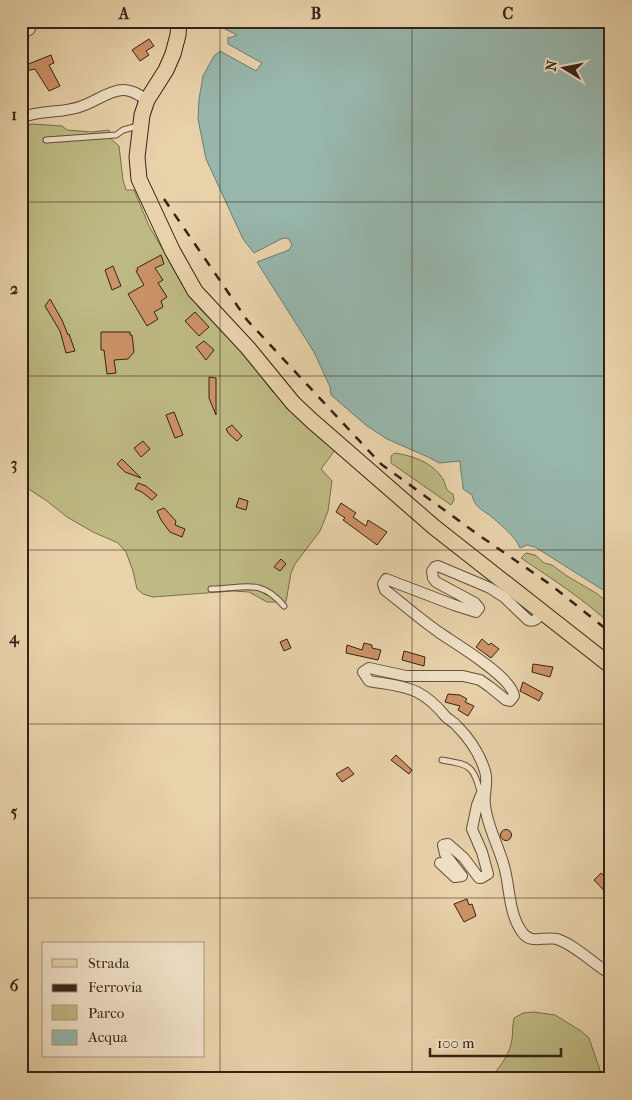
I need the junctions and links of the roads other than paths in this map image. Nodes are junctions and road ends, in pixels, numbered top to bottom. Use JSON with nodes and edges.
{"nodes":[{"id":1,"x":31,"y":21,"type":"edge"},
{"id":2,"x":179,"y":21,"type":"edge"},
{"id":3,"x":21,"y":35,"type":"edge"},
{"id":4,"x":144,"y":111,"type":"junction"},
{"id":5,"x":21,"y":118,"type":"edge"},
{"id":6,"x":46,"y":140,"type":"dead end"},
{"id":7,"x":211,"y":589,"type":"dead end"},
{"id":8,"x":284,"y":606,"type":"dead end"},
{"id":9,"x":542,"y":612,"type":"junction"},
{"id":10,"x":611,"y":666,"type":"edge"},
{"id":11,"x":442,"y":760,"type":"dead end"},
{"id":12,"x":483,"y":794,"type":"junction"},
{"id":13,"x":440,"y":863,"type":"dead end"},
{"id":14,"x":611,"y":974,"type":"edge"}],
"edges":[{"from":1,"to":3,"type":"street"},
{"from":2,"to":4,"type":"main road"},
{"from":4,"to":5,"type":"street"},
{"from":4,"to":6,"type":"lane"},
{"from":4,"to":9,"type":"main road"},
{"from":7,"to":8,"type":"lane"},
{"from":9,"to":10,"type":"main road"},
{"from":9,"to":12,"type":"street"},
{"from":11,"to":12,"type":"lane"},
{"from":12,"to":13,"type":"street"},
{"from":12,"to":14,"type":"street"}]}
